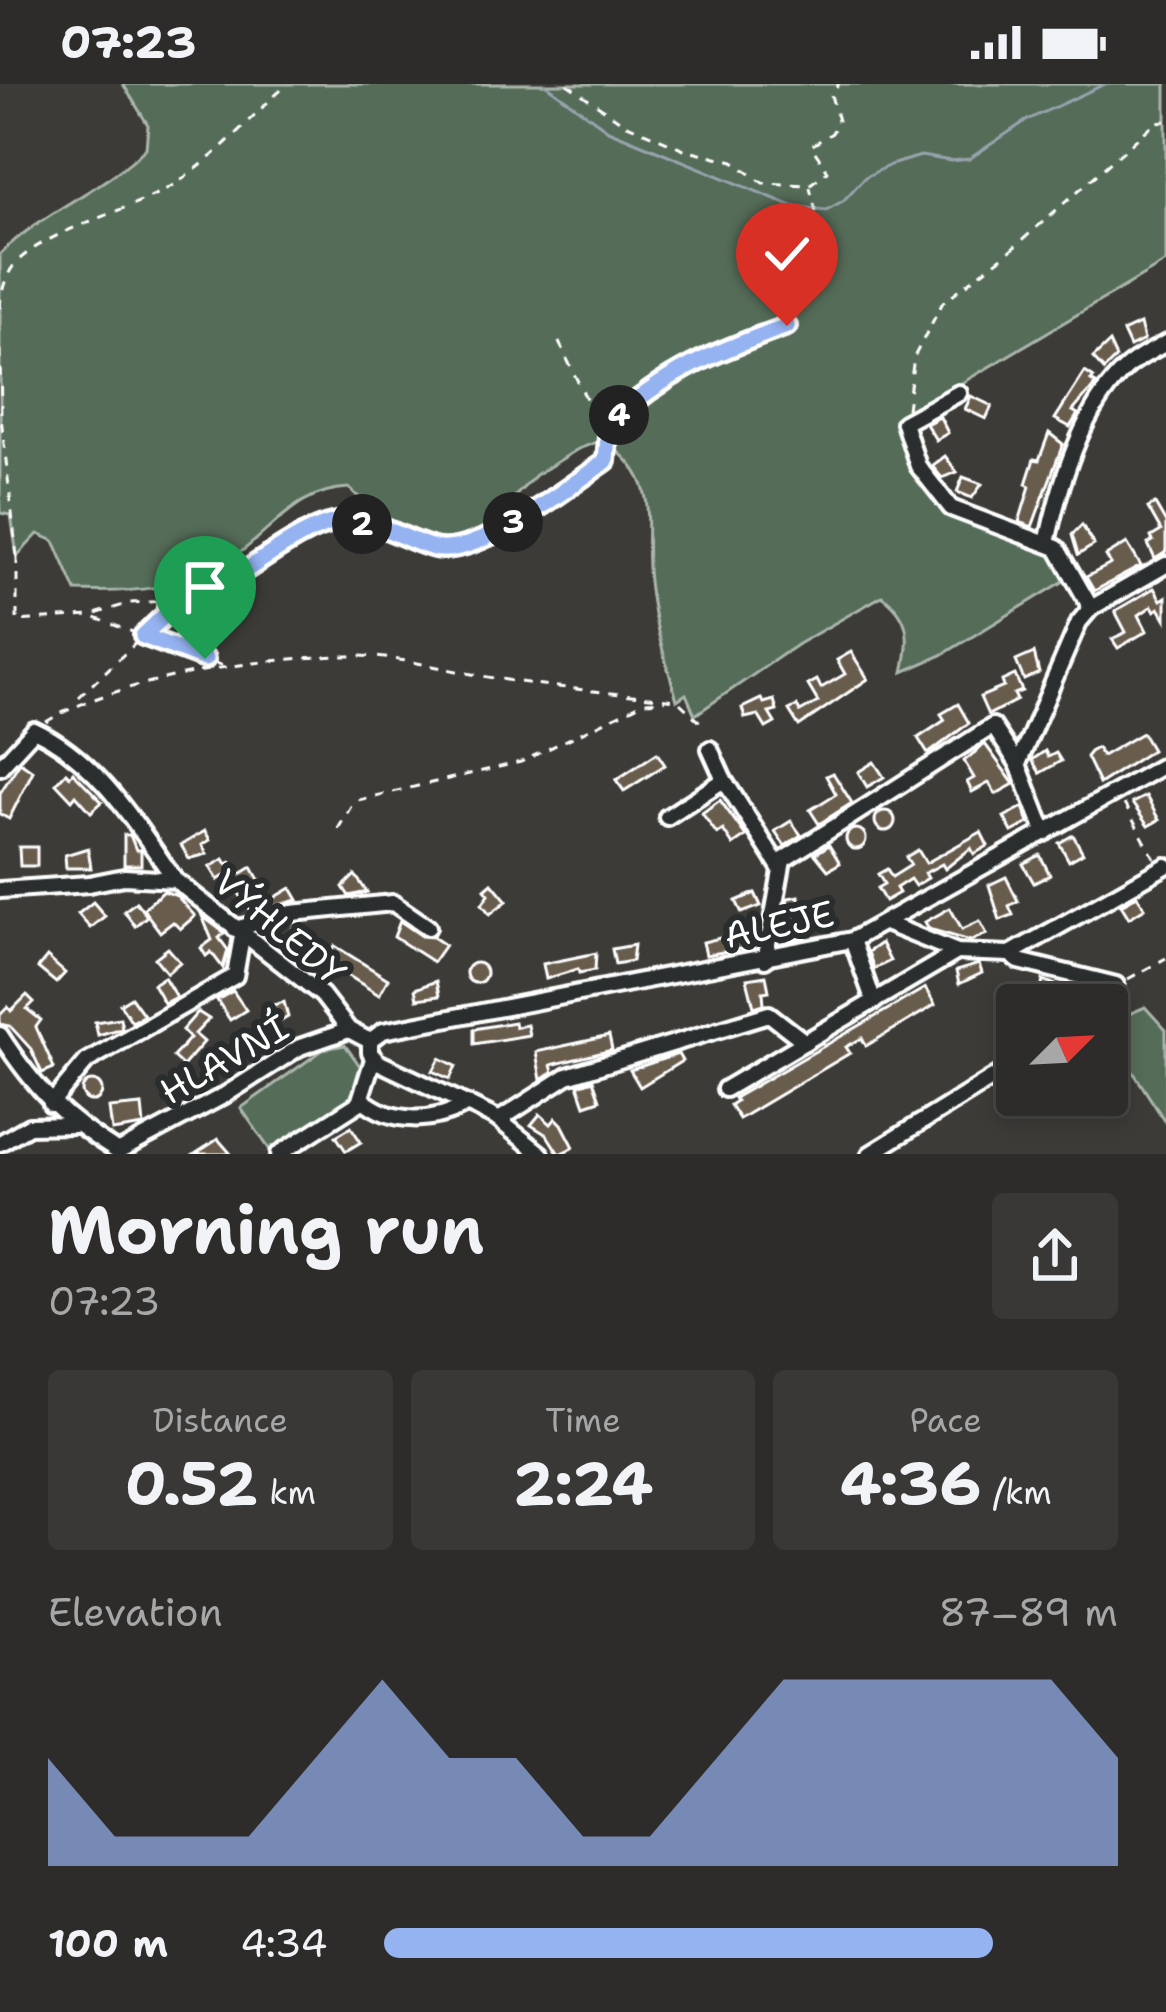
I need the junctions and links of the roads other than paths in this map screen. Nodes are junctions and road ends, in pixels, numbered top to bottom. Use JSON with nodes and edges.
{"nodes":[{"id":1,"x":1163,"y":351,"type":"edge"},
{"id":2,"x":959,"y":393,"type":"dead end"},
{"id":3,"x":1047,"y":543,"type":"junction"},
{"id":4,"x":1166,"y":565,"type":"edge"},
{"id":5,"x":1091,"y":608,"type":"junction"},
{"id":6,"x":710,"y":749,"type":"dead end"},
{"id":7,"x":1018,"y":764,"type":"junction"},
{"id":8,"x":1166,"y":764,"type":"edge"},
{"id":9,"x":0,"y":767,"type":"edge"},
{"id":10,"x":724,"y":780,"type":"junction"},
{"id":11,"x":667,"y":818,"type":"dead end"},
{"id":12,"x":1045,"y":833,"type":"junction"},
{"id":13,"x":1163,"y":867,"type":"edge"},
{"id":14,"x":780,"y":868,"type":"junction"},
{"id":15,"x":175,"y":880,"type":"junction"},
{"id":16,"x":0,"y":890,"type":"edge"},
{"id":17,"x":885,"y":923,"type":"junction"},
{"id":18,"x":428,"y":927,"type":"dead end"},
{"id":19,"x":239,"y":933,"type":"junction"},
{"id":20,"x":852,"y":940,"type":"junction"},
{"id":21,"x":957,"y":952,"type":"junction"},
{"id":22,"x":1010,"y":954,"type":"junction"},
{"id":23,"x":765,"y":960,"type":"junction"},
{"id":24,"x":1112,"y":984,"type":"edge"},
{"id":25,"x":874,"y":1002,"type":"junction"},
{"id":26,"x":350,"y":1030,"type":"junction"},
{"id":27,"x":0,"y":1035,"type":"edge"},
{"id":28,"x":370,"y":1041,"type":"junction"},
{"id":29,"x":805,"y":1042,"type":"junction"},
{"id":30,"x":373,"y":1058,"type":"junction"},
{"id":31,"x":996,"y":1076,"type":"edge"},
{"id":32,"x":725,"y":1090,"type":"dead end"},
{"id":33,"x":362,"y":1099,"type":"junction"},
{"id":34,"x":51,"y":1104,"type":"junction"},
{"id":35,"x":468,"y":1105,"type":"junction"},
{"id":36,"x":500,"y":1120,"type":"junction"},
{"id":37,"x":74,"y":1124,"type":"junction"},
{"id":38,"x":0,"y":1143,"type":"edge"},
{"id":39,"x":118,"y":1153,"type":"edge"},
{"id":40,"x":279,"y":1154,"type":"edge"},
{"id":41,"x":541,"y":1154,"type":"edge"},
{"id":42,"x":870,"y":1154,"type":"edge"}],
"edges":[{"from":1,"to":3,"type":"street"},
{"from":2,"to":3,"type":"street"},
{"from":3,"to":5,"type":"street"},
{"from":4,"to":5,"type":"street"},
{"from":5,"to":7,"type":"street"},
{"from":6,"to":10,"type":"street"},
{"from":7,"to":12,"type":"street"},
{"from":7,"to":14,"type":"street"},
{"from":8,"to":12,"type":"street","name":"ALEJE"},
{"from":9,"to":15,"type":"street"},
{"from":10,"to":11,"type":"street"},
{"from":10,"to":14,"type":"street"},
{"from":12,"to":17,"type":"street","name":"ALEJE"},
{"from":13,"to":22,"type":"street"},
{"from":14,"to":23,"type":"street"},
{"from":15,"to":16,"type":"street","name":"VÝHLEDY"},
{"from":15,"to":19,"type":"street","name":"VÝHLEDY"},
{"from":17,"to":20,"type":"street","name":"ALEJE"},
{"from":17,"to":21,"type":"street"},
{"from":18,"to":19,"type":"street"},
{"from":19,"to":26,"type":"street","name":"VÝHLEDY"},
{"from":19,"to":34,"type":"street"},
{"from":20,"to":23,"type":"street","name":"ALEJE"},
{"from":20,"to":25,"type":"street"},
{"from":21,"to":22,"type":"street"},
{"from":21,"to":25,"type":"street"},
{"from":22,"to":24,"type":"street"},
{"from":23,"to":28,"type":"street","name":"ALEJE"},
{"from":25,"to":29,"type":"street"},
{"from":26,"to":28,"type":"street","name":"VÝHLEDY"},
{"from":26,"to":39,"type":"street","name":"HLAVNÍ"},
{"from":27,"to":34,"type":"street","name":"HLAVNÍ"},
{"from":28,"to":30,"type":"street"},
{"from":29,"to":32,"type":"street"},
{"from":29,"to":36,"type":"street"},
{"from":30,"to":33,"type":"street"},
{"from":30,"to":35,"type":"street"},
{"from":31,"to":42,"type":"street"},
{"from":33,"to":35,"type":"street"},
{"from":33,"to":40,"type":"street"},
{"from":34,"to":37,"type":"street","name":"HLAVNÍ"},
{"from":35,"to":36,"type":"street"},
{"from":36,"to":41,"type":"street"},
{"from":37,"to":38,"type":"street"},
{"from":37,"to":39,"type":"street","name":"HLAVNÍ"}]}
